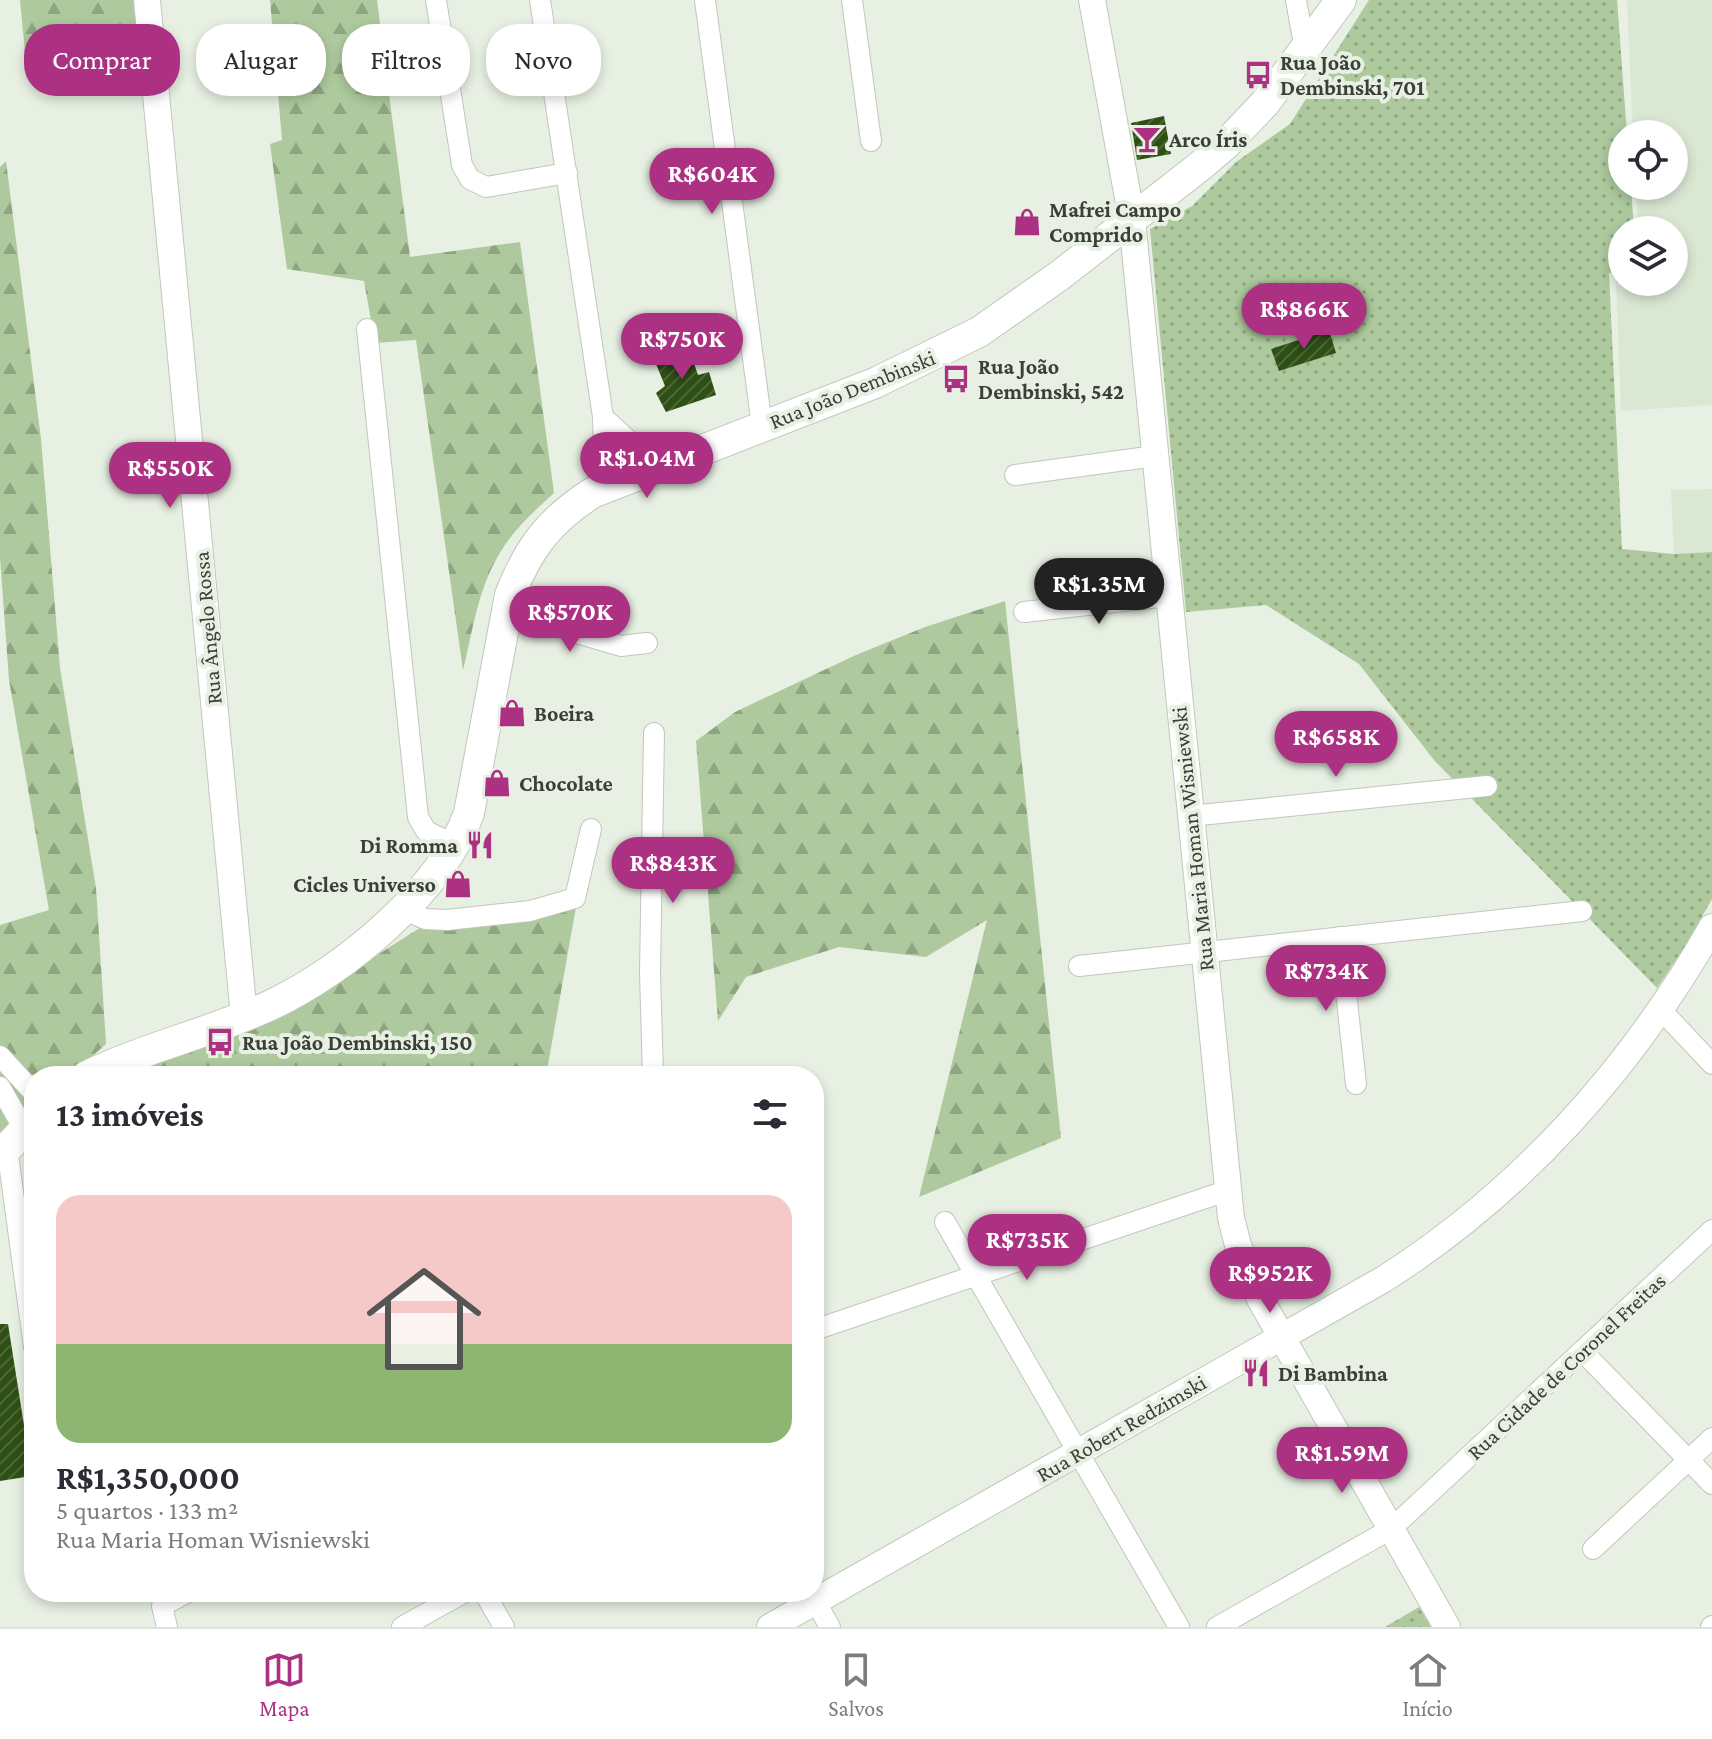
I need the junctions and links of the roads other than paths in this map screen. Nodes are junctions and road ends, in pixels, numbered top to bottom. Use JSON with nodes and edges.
{"nodes":[{"id":1,"x":147,"y":0,"type":"edge"},
{"id":2,"x":436,"y":0,"type":"edge"},
{"id":3,"x":540,"y":0,"type":"edge"},
{"id":4,"x":705,"y":0,"type":"edge"},
{"id":5,"x":852,"y":0,"type":"edge"},
{"id":6,"x":1092,"y":0,"type":"edge"},
{"id":7,"x":1296,"y":0,"type":"edge"},
{"id":8,"x":1341,"y":0,"type":"edge"},
{"id":9,"x":1305,"y":50,"type":"junction"},
{"id":10,"x":871,"y":141,"type":"dead end"},
{"id":11,"x":567,"y":173,"type":"junction"},
{"id":12,"x":1132,"y":220,"type":"junction"},
{"id":13,"x":367,"y":329,"type":"dead end"},
{"id":14,"x":762,"y":426,"type":"junction"},
{"id":15,"x":1155,"y":456,"type":"junction"},
{"id":16,"x":1015,"y":475,"type":"dead end"},
{"id":17,"x":629,"y":478,"type":"junction"},
{"id":18,"x":510,"y":595,"type":"junction"},
{"id":19,"x":1168,"y":596,"type":"junction"},
{"id":20,"x":1024,"y":612,"type":"dead end"},
{"id":21,"x":647,"y":643,"type":"dead end"},
{"id":22,"x":654,"y":733,"type":"dead end"},
{"id":23,"x":1487,"y":786,"type":"dead end"},
{"id":24,"x":1190,"y":816,"type":"junction"},
{"id":25,"x":591,"y":829,"type":"dead end"},
{"id":26,"x":455,"y":845,"type":"junction"},
{"id":27,"x":403,"y":909,"type":"junction"},
{"id":28,"x":1582,"y":911,"type":"dead end"},
{"id":29,"x":1712,"y":927,"type":"edge"},
{"id":30,"x":1340,"y":937,"type":"junction"},
{"id":31,"x":1203,"y":953,"type":"junction"},
{"id":32,"x":1079,"y":966,"type":"dead end"},
{"id":33,"x":1661,"y":1010,"type":"junction"},
{"id":34,"x":244,"y":1016,"type":"junction"},
{"id":35,"x":0,"y":1056,"type":"edge"},
{"id":36,"x":1712,"y":1064,"type":"edge"},
{"id":37,"x":111,"y":1066,"type":"edge"},
{"id":38,"x":653,"y":1066,"type":"edge"},
{"id":39,"x":24,"y":1082,"type":"edge"},
{"id":40,"x":1356,"y":1084,"type":"dead end"},
{"id":41,"x":0,"y":1087,"type":"edge"},
{"id":42,"x":13,"y":1137,"type":"edge"},
{"id":43,"x":1226,"y":1191,"type":"junction"},
{"id":44,"x":945,"y":1222,"type":"dead end"},
{"id":45,"x":1712,"y":1230,"type":"edge"},
{"id":46,"x":24,"y":1247,"type":"edge"},
{"id":47,"x":976,"y":1275,"type":"junction"},
{"id":48,"x":824,"y":1327,"type":"edge"},
{"id":49,"x":1281,"y":1338,"type":"junction"},
{"id":50,"x":1582,"y":1351,"type":"junction"},
{"id":51,"x":1712,"y":1438,"type":"edge"},
{"id":52,"x":1078,"y":1453,"type":"junction"},
{"id":53,"x":1689,"y":1460,"type":"junction"},
{"id":54,"x":1712,"y":1484,"type":"edge"},
{"id":55,"x":1391,"y":1529,"type":"junction"},
{"id":56,"x":1593,"y":1549,"type":"dead end"},
{"id":57,"x":824,"y":1591,"type":"edge"},
{"id":58,"x":169,"y":1602,"type":"edge"},
{"id":59,"x":447,"y":1602,"type":"edge"},
{"id":60,"x":490,"y":1602,"type":"edge"},
{"id":61,"x":806,"y":1602,"type":"edge"},
{"id":62,"x":816,"y":1602,"type":"edge"},
{"id":63,"x":167,"y":1627,"type":"edge"},
{"id":64,"x":402,"y":1627,"type":"edge"},
{"id":65,"x":504,"y":1627,"type":"edge"},
{"id":66,"x":770,"y":1627,"type":"edge"},
{"id":67,"x":830,"y":1627,"type":"edge"},
{"id":68,"x":1179,"y":1627,"type":"edge"},
{"id":69,"x":1217,"y":1627,"type":"edge"},
{"id":70,"x":1447,"y":1627,"type":"edge"}],
"edges":[{"from":1,"to":34,"type":"street","name":"Rua Ângelo Rossa"},
{"from":2,"to":11,"type":"street"},
{"from":3,"to":11,"type":"street"},
{"from":4,"to":14,"type":"street"},
{"from":5,"to":10,"type":"street"},
{"from":6,"to":12,"type":"street","name":"Rua Maria Homan Wisniewski"},
{"from":7,"to":9,"type":"street"},
{"from":8,"to":9,"type":"main road","name":"Rua João Dembinski"},
{"from":9,"to":12,"type":"main road","name":"Rua João Dembinski"},
{"from":11,"to":17,"type":"street"},
{"from":12,"to":14,"type":"main road","name":"Rua João Dembinski"},
{"from":12,"to":15,"type":"street","name":"Rua Maria Homan Wisniewski"},
{"from":13,"to":26,"type":"street"},
{"from":14,"to":17,"type":"main road","name":"Rua João Dembinski"},
{"from":15,"to":16,"type":"street"},
{"from":15,"to":19,"type":"street","name":"Rua Maria Homan Wisniewski"},
{"from":17,"to":18,"type":"main road","name":"Rua João Dembinski"},
{"from":18,"to":21,"type":"street"},
{"from":18,"to":26,"type":"main road","name":"Rua João Dembinski"},
{"from":19,"to":20,"type":"street"},
{"from":19,"to":24,"type":"street","name":"Rua Maria Homan Wisniewski"},
{"from":22,"to":38,"type":"street"},
{"from":23,"to":24,"type":"street"},
{"from":24,"to":31,"type":"street","name":"Rua Maria Homan Wisniewski"},
{"from":25,"to":27,"type":"street"},
{"from":26,"to":27,"type":"main road","name":"Rua João Dembinski"},
{"from":27,"to":34,"type":"main road","name":"Rua João Dembinski"},
{"from":28,"to":30,"type":"street"},
{"from":29,"to":33,"type":"street","name":"Rua Robert Redzimski"},
{"from":30,"to":31,"type":"street"},
{"from":30,"to":40,"type":"street"},
{"from":31,"to":32,"type":"street"},
{"from":31,"to":43,"type":"street","name":"Rua Maria Homan Wisniewski"},
{"from":33,"to":36,"type":"street"},
{"from":33,"to":49,"type":"street","name":"Rua Robert Redzimski"},
{"from":34,"to":37,"type":"main road","name":"Rua João Dembinski"},
{"from":35,"to":39,"type":"street"},
{"from":41,"to":42,"type":"street"},
{"from":42,"to":46,"type":"street"},
{"from":43,"to":47,"type":"street"},
{"from":43,"to":49,"type":"street","name":"Rua Maria Homan Wisniewski"},
{"from":44,"to":47,"type":"street"},
{"from":45,"to":50,"type":"street","name":"Rua Cidade de Coronel Freitas"},
{"from":47,"to":48,"type":"street"},
{"from":47,"to":52,"type":"street"},
{"from":49,"to":52,"type":"street","name":"Rua Robert Redzimski"},
{"from":49,"to":55,"type":"street","name":"Rua Maria Homan Wisniewski"},
{"from":50,"to":53,"type":"street"},
{"from":50,"to":55,"type":"street","name":"Rua Cidade de Coronel Freitas"},
{"from":51,"to":53,"type":"street"},
{"from":52,"to":57,"type":"street","name":"Rua Robert Redzimski"},
{"from":52,"to":68,"type":"street"},
{"from":53,"to":54,"type":"street"},
{"from":53,"to":56,"type":"street"},
{"from":55,"to":69,"type":"street","name":"Rua Cidade de Coronel Freitas"},
{"from":55,"to":70,"type":"street","name":"Rua Maria Homan Wisniewski"},
{"from":58,"to":63,"type":"street"},
{"from":59,"to":64,"type":"street"},
{"from":60,"to":65,"type":"street"},
{"from":61,"to":66,"type":"street","name":"Rua Robert Redzimski"},
{"from":62,"to":67,"type":"street"}]}
